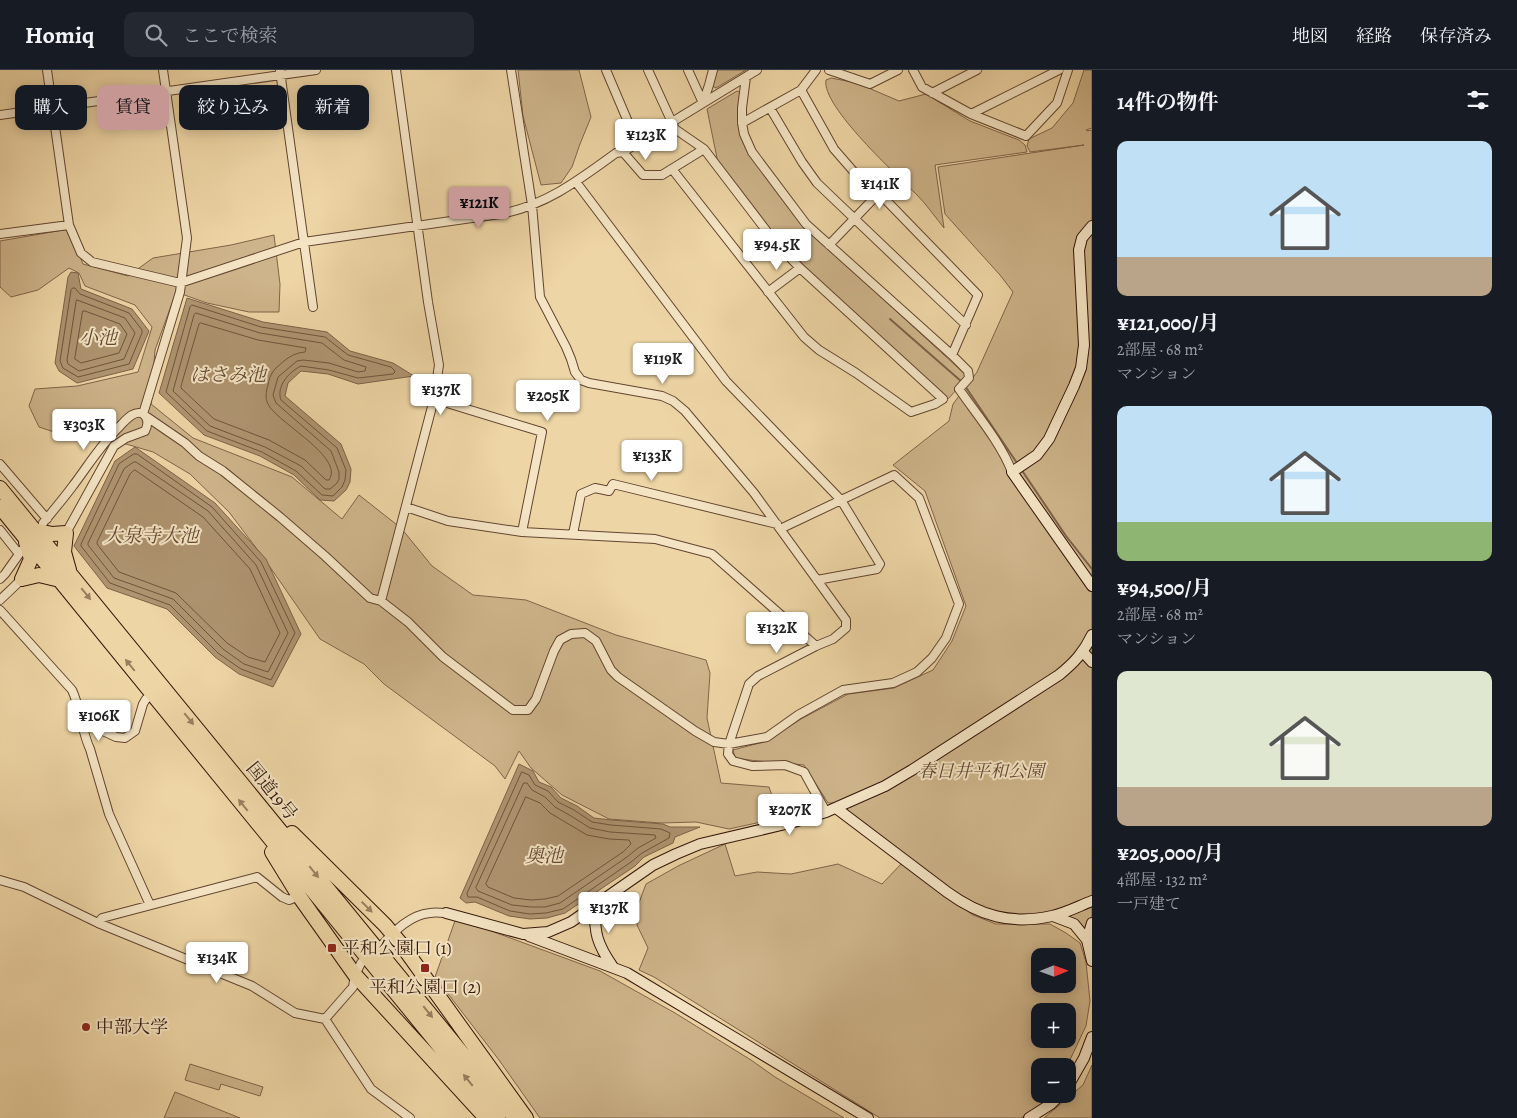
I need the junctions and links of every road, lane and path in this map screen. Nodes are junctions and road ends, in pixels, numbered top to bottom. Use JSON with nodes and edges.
{"nodes":[{"id":1,"x":47,"y":70,"type":"edge"},
{"id":2,"x":163,"y":70,"type":"edge"},
{"id":3,"x":316,"y":70,"type":"edge"},
{"id":4,"x":396,"y":70,"type":"edge"},
{"id":5,"x":512,"y":70,"type":"edge"},
{"id":6,"x":606,"y":70,"type":"edge"},
{"id":7,"x":648,"y":70,"type":"edge"},
{"id":8,"x":688,"y":70,"type":"edge"},
{"id":9,"x":712,"y":70,"type":"edge"},
{"id":10,"x":757,"y":70,"type":"edge"},
{"id":11,"x":816,"y":70,"type":"edge"},
{"id":12,"x":829,"y":70,"type":"edge"},
{"id":13,"x":898,"y":70,"type":"edge"},
{"id":14,"x":914,"y":70,"type":"edge"},
{"id":15,"x":976,"y":70,"type":"edge"},
{"id":16,"x":1059,"y":70,"type":"edge"},
{"id":17,"x":1068,"y":70,"type":"edge"},
{"id":18,"x":280,"y":72,"type":"edge"},
{"id":19,"x":746,"y":77,"type":"junction"},
{"id":20,"x":49,"y":85,"type":"edge"},
{"id":21,"x":165,"y":85,"type":"edge"},
{"id":22,"x":801,"y":90,"type":"junction"},
{"id":23,"x":169,"y":91,"type":"edge"},
{"id":24,"x":932,"y":93,"type":"junction"},
{"id":25,"x":703,"y":103,"type":"junction"},
{"id":26,"x":770,"y":108,"type":"junction"},
{"id":27,"x":15,"y":113,"type":"edge"},
{"id":28,"x":169,"y":114,"type":"edge"},
{"id":29,"x":971,"y":114,"type":"junction"},
{"id":30,"x":0,"y":115,"type":"edge"},
{"id":31,"x":672,"y":123,"type":"junction"},
{"id":32,"x":742,"y":123,"type":"junction"},
{"id":33,"x":55,"y":130,"type":"edge"},
{"id":34,"x":637,"y":143,"type":"junction"},
{"id":35,"x":704,"y":150,"type":"junction"},
{"id":36,"x":623,"y":152,"type":"junction"},
{"id":37,"x":672,"y":169,"type":"junction"},
{"id":38,"x":576,"y":182,"type":"junction"},
{"id":39,"x":879,"y":193,"type":"junction"},
{"id":40,"x":532,"y":205,"type":"junction"},
{"id":41,"x":854,"y":219,"type":"junction"},
{"id":42,"x":69,"y":225,"type":"junction"},
{"id":43,"x":418,"y":226,"type":"junction"},
{"id":44,"x":1092,"y":226,"type":"edge"},
{"id":45,"x":0,"y":234,"type":"edge"},
{"id":46,"x":304,"y":242,"type":"junction"},
{"id":47,"x":830,"y":245,"type":"junction"},
{"id":48,"x":800,"y":268,"type":"junction"},
{"id":49,"x":180,"y":283,"type":"junction"},
{"id":50,"x":768,"y":292,"type":"junction"},
{"id":51,"x":313,"y":307,"type":"dead end"},
{"id":52,"x":966,"y":325,"type":"junction"},
{"id":53,"x":952,"y":355,"type":"junction"},
{"id":54,"x":434,"y":399,"type":"junction"},
{"id":55,"x":145,"y":416,"type":"junction"},
{"id":56,"x":0,"y":464,"type":"edge"},
{"id":57,"x":1012,"y":472,"type":"junction"},
{"id":58,"x":0,"y":488,"type":"edge"},
{"id":59,"x":841,"y":500,"type":"junction"},
{"id":60,"x":0,"y":507,"type":"edge"},
{"id":61,"x":406,"y":507,"type":"junction"},
{"id":62,"x":778,"y":527,"type":"junction"},
{"id":63,"x":0,"y":530,"type":"edge"},
{"id":64,"x":522,"y":532,"type":"junction"},
{"id":65,"x":66,"y":533,"type":"junction"},
{"id":66,"x":574,"y":534,"type":"junction"},
{"id":67,"x":32,"y":536,"type":"junction"},
{"id":68,"x":64,"y":576,"type":"junction"},
{"id":69,"x":0,"y":579,"type":"edge"},
{"id":70,"x":22,"y":580,"type":"junction"},
{"id":71,"x":817,"y":580,"type":"junction"},
{"id":72,"x":1092,"y":584,"type":"edge"},
{"id":73,"x":0,"y":600,"type":"edge"},
{"id":74,"x":381,"y":601,"type":"junction"},
{"id":75,"x":0,"y":610,"type":"edge"},
{"id":76,"x":1092,"y":635,"type":"edge"},
{"id":77,"x":816,"y":646,"type":"junction"},
{"id":78,"x":1084,"y":652,"type":"junction"},
{"id":79,"x":1092,"y":662,"type":"edge"},
{"id":80,"x":153,"y":694,"type":"junction"},
{"id":81,"x":81,"y":722,"type":"junction"},
{"id":82,"x":729,"y":744,"type":"junction"},
{"id":83,"x":836,"y":808,"type":"junction"},
{"id":84,"x":826,"y":812,"type":"junction"},
{"id":85,"x":262,"y":819,"type":"junction"},
{"id":86,"x":0,"y":880,"type":"edge"},
{"id":87,"x":299,"y":896,"type":"junction"},
{"id":88,"x":1092,"y":901,"type":"edge"},
{"id":89,"x":595,"y":905,"type":"junction"},
{"id":90,"x":150,"y":906,"type":"junction"},
{"id":91,"x":446,"y":913,"type":"joint"},
{"id":92,"x":1053,"y":916,"type":"junction"},
{"id":93,"x":98,"y":922,"type":"junction"},
{"id":94,"x":1092,"y":923,"type":"edge"},
{"id":95,"x":392,"y":934,"type":"junction"},
{"id":96,"x":523,"y":934,"type":"junction"},
{"id":97,"x":1088,"y":940,"type":"junction"},
{"id":98,"x":381,"y":946,"type":"dead end"},
{"id":99,"x":1092,"y":962,"type":"edge"},
{"id":100,"x":613,"y":967,"type":"junction"},
{"id":101,"x":358,"y":969,"type":"junction"},
{"id":102,"x":325,"y":1019,"type":"junction"},
{"id":103,"x":1092,"y":1037,"type":"edge"},
{"id":104,"x":1076,"y":1072,"type":"edge"},
{"id":105,"x":1052,"y":1103,"type":"edge"},
{"id":106,"x":410,"y":1118,"type":"edge"},
{"id":107,"x":486,"y":1118,"type":"edge"},
{"id":108,"x":498,"y":1118,"type":"edge"},
{"id":109,"x":514,"y":1118,"type":"edge"},
{"id":110,"x":526,"y":1118,"type":"edge"},
{"id":111,"x":868,"y":1118,"type":"edge"},
{"id":112,"x":1029,"y":1118,"type":"edge"}],
"edges":[{"from":1,"to":20,"type":"street"},
{"from":2,"to":21,"type":"street"},
{"from":3,"to":18,"type":"street"},
{"from":4,"to":43,"type":"street"},
{"from":5,"to":40,"type":"street"},
{"from":6,"to":34,"type":"street"},
{"from":7,"to":31,"type":"street"},
{"from":8,"to":25,"type":"street"},
{"from":9,"to":25,"type":"street"},
{"from":10,"to":19,"type":"street"},
{"from":11,"to":22,"type":"street"},
{"from":12,"to":13,"type":"street"},
{"from":14,"to":24,"type":"street"},
{"from":15,"to":24,"type":"street"},
{"from":16,"to":29,"type":"street"},
{"from":17,"to":29,"type":"street"},
{"from":18,"to":23,"type":"street"},
{"from":18,"to":46,"type":"street"},
{"from":19,"to":25,"type":"street"},
{"from":19,"to":32,"type":"street"},
{"from":22,"to":26,"type":"street"},
{"from":22,"to":39,"type":"street"},
{"from":24,"to":29,"type":"street"},
{"from":25,"to":31,"type":"street"},
{"from":26,"to":32,"type":"street"},
{"from":26,"to":41,"type":"street"},
{"from":27,"to":30,"type":"street"},
{"from":28,"to":49,"type":"street"},
{"from":31,"to":34,"type":"street"},
{"from":31,"to":35,"type":"street"},
{"from":32,"to":47,"type":"street"},
{"from":33,"to":42,"type":"street"},
{"from":34,"to":36,"type":"street"},
{"from":35,"to":37,"type":"street"},
{"from":35,"to":48,"type":"street"},
{"from":36,"to":37,"type":"street"},
{"from":36,"to":38,"type":"street"},
{"from":37,"to":50,"type":"street"},
{"from":38,"to":40,"type":"street"},
{"from":38,"to":59,"type":"street"},
{"from":39,"to":41,"type":"street"},
{"from":39,"to":52,"type":"street"},
{"from":40,"to":43,"type":"street"},
{"from":40,"to":62,"type":"street"},
{"from":41,"to":47,"type":"street"},
{"from":41,"to":52,"type":"street"},
{"from":42,"to":45,"type":"street"},
{"from":42,"to":49,"type":"street"},
{"from":43,"to":46,"type":"street"},
{"from":43,"to":54,"type":"street"},
{"from":44,"to":57,"type":"street"},
{"from":46,"to":49,"type":"street"},
{"from":46,"to":51,"type":"street"},
{"from":47,"to":53,"type":"street"},
{"from":48,"to":50,"type":"street"},
{"from":48,"to":50,"type":"street"},
{"from":49,"to":55,"type":"street"},
{"from":52,"to":53,"type":"street"},
{"from":53,"to":57,"type":"street"},
{"from":54,"to":61,"type":"street"},
{"from":54,"to":64,"type":"street"},
{"from":55,"to":65,"type":"street"},
{"from":55,"to":67,"type":"street"},
{"from":55,"to":74,"type":"street"},
{"from":56,"to":67,"type":"street"},
{"from":57,"to":72,"type":"street"},
{"from":58,"to":67,"type":"highway","name":"国道19号"},
{"from":59,"to":62,"type":"street"},
{"from":59,"to":71,"type":"street"},
{"from":59,"to":82,"type":"street"},
{"from":60,"to":67,"type":"highway","name":"国道19号"},
{"from":61,"to":64,"type":"street"},
{"from":61,"to":74,"type":"street"},
{"from":62,"to":66,"type":"street"},
{"from":62,"to":71,"type":"street"},
{"from":63,"to":67,"type":"street"},
{"from":64,"to":66,"type":"street"},
{"from":65,"to":67,"type":"highway"},
{"from":65,"to":68,"type":"highway"},
{"from":66,"to":77,"type":"street"},
{"from":67,"to":68,"type":"highway","name":"国道19号"},
{"from":67,"to":69,"type":"street"},
{"from":67,"to":70,"type":"highway"},
{"from":68,"to":70,"type":"highway"},
{"from":80,"to":68,"type":"highway","name":"国道19号","one_way":true},
{"from":68,"to":85,"type":"highway","name":"国道19号","one_way":true},
{"from":70,"to":73,"type":"street"},
{"from":71,"to":77,"type":"street"},
{"from":74,"to":82,"type":"street"},
{"from":75,"to":81,"type":"street"},
{"from":76,"to":78,"type":"street"},
{"from":77,"to":82,"type":"street"},
{"from":78,"to":79,"type":"street"},
{"from":78,"to":83,"type":"street"},
{"from":80,"to":81,"type":"street"},
{"from":85,"to":80,"type":"highway","name":"国道19号","one_way":true},
{"from":81,"to":90,"type":"street"},
{"from":82,"to":84,"type":"street"},
{"from":83,"to":84,"type":"street"},
{"from":83,"to":92,"type":"street"},
{"from":84,"to":89,"type":"street"},
{"from":85,"to":87,"type":"highway"},
{"from":85,"to":95,"type":"highway","one_way":true},
{"from":108,"to":85,"type":"highway","name":"国道19号","one_way":true},
{"from":85,"to":109,"type":"highway","name":"国道19号","one_way":true},
{"from":86,"to":93,"type":"street"},
{"from":87,"to":90,"type":"street"},
{"from":87,"to":101,"type":"highway"},
{"from":88,"to":92,"type":"street"},
{"from":89,"to":96,"type":"street"},
{"from":89,"to":100,"type":"street"},
{"from":90,"to":93,"type":"street"},
{"from":91,"to":95,"type":"street"},
{"from":91,"to":96,"type":"street"},
{"from":92,"to":97,"type":"street"},
{"from":93,"to":102,"type":"street"},
{"from":94,"to":97,"type":"street"},
{"from":95,"to":98,"type":"street"},
{"from":95,"to":110,"type":"highway"},
{"from":96,"to":100,"type":"street"},
{"from":97,"to":99,"type":"street"},
{"from":100,"to":111,"type":"street"},
{"from":101,"to":102,"type":"street"},
{"from":101,"to":107,"type":"highway"},
{"from":102,"to":106,"type":"street"},
{"from":103,"to":104,"type":"street"},
{"from":105,"to":112,"type":"street"}]}
